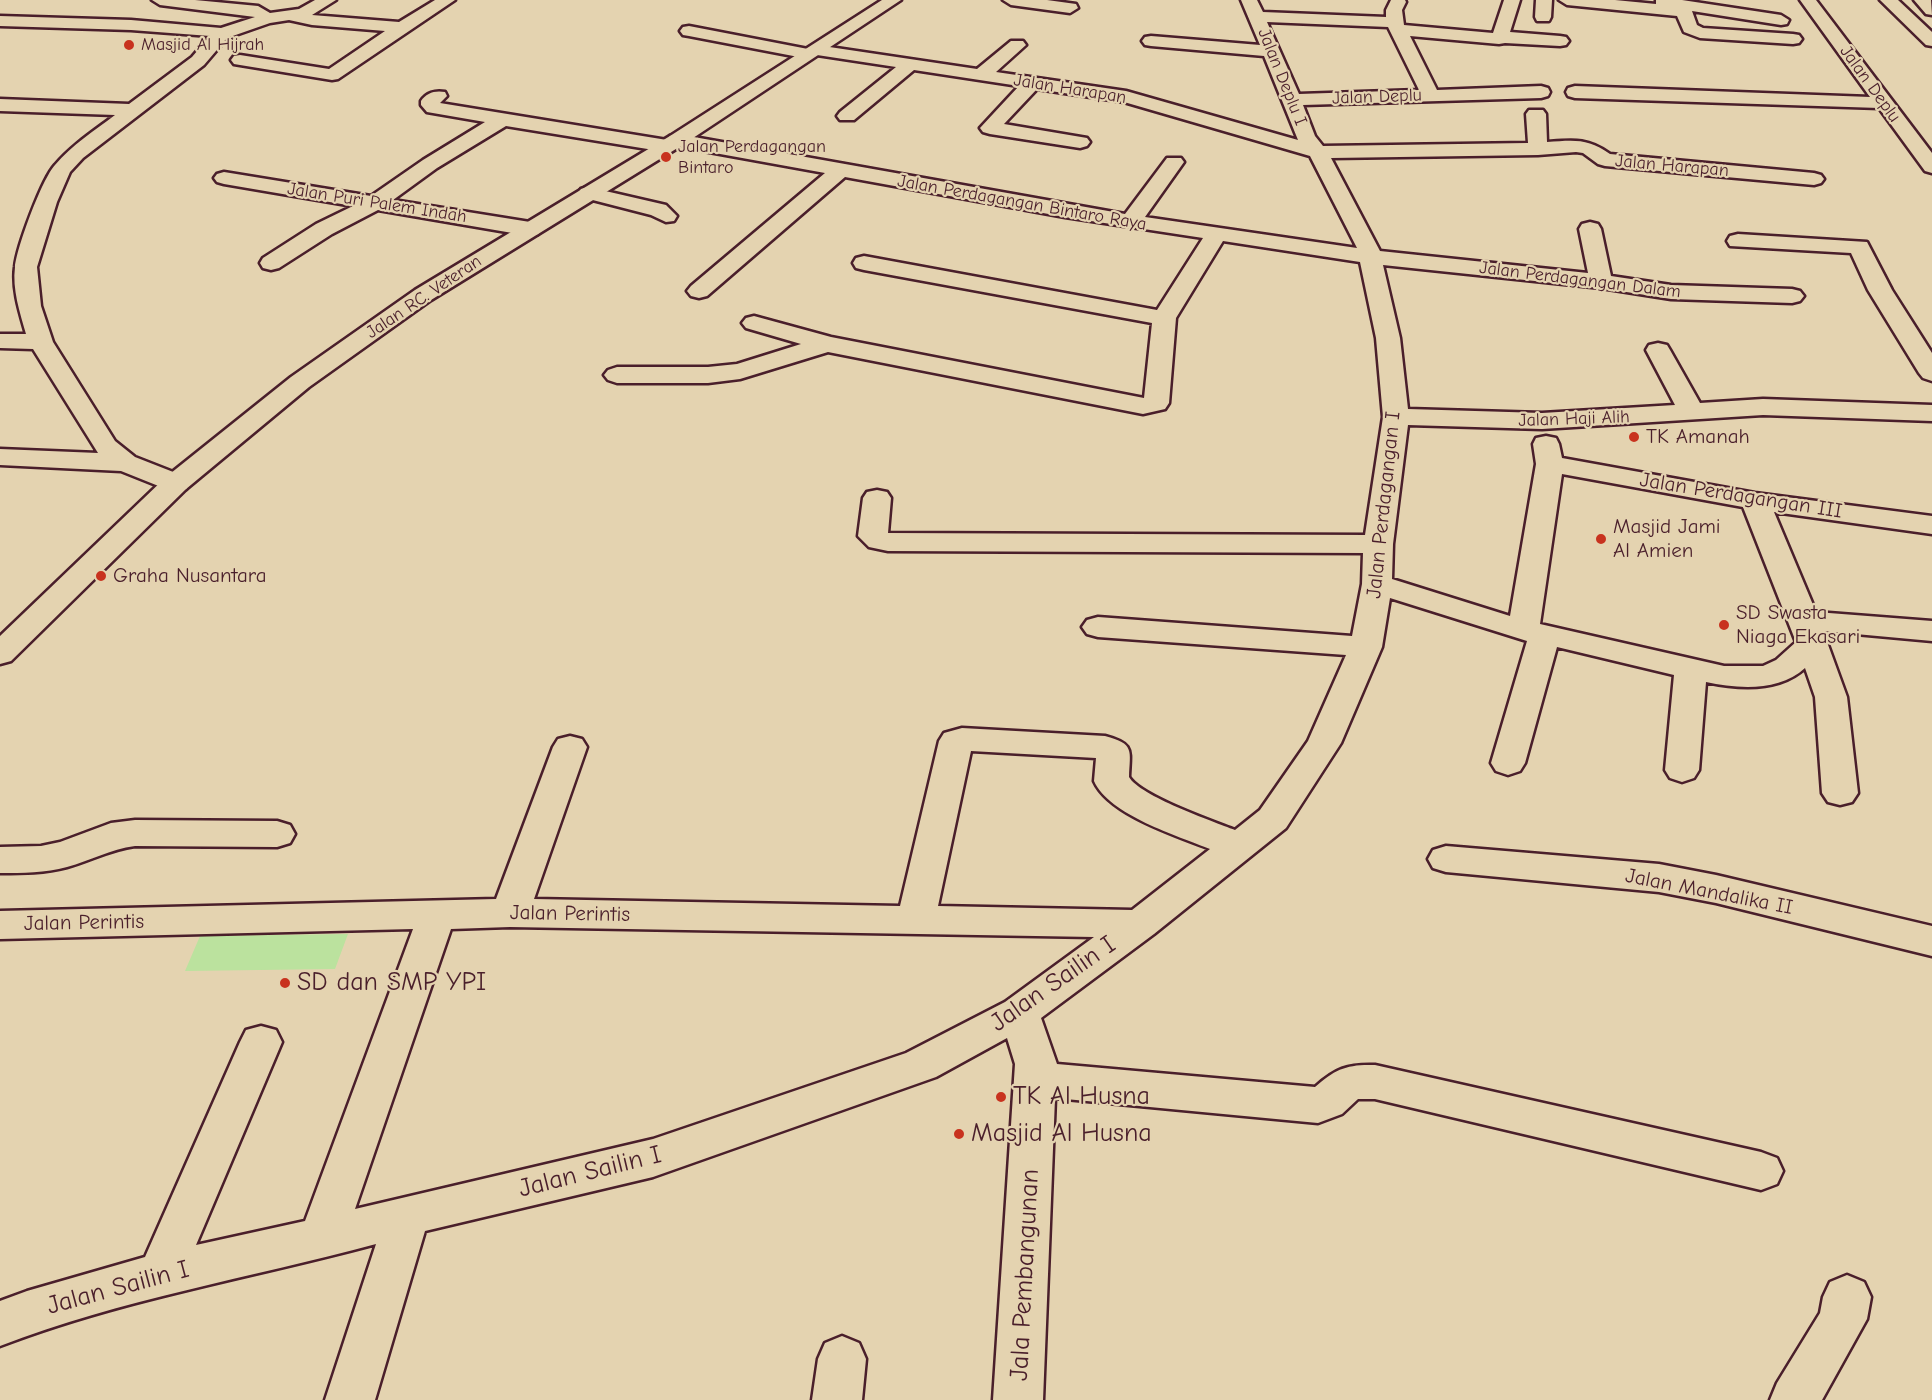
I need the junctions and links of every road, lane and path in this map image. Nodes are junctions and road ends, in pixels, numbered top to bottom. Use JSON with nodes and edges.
{"nodes":[{"id":1,"x":160,"y":0,"type":"edge"},
{"id":2,"x":328,"y":0,"type":"edge"},
{"id":3,"x":447,"y":0,"type":"edge"},
{"id":4,"x":893,"y":0,"type":"edge"},
{"id":5,"x":1011,"y":0,"type":"edge"},
{"id":6,"x":1399,"y":0,"type":"edge"},
{"id":7,"x":1512,"y":0,"type":"edge"},
{"id":8,"x":1567,"y":0,"type":"edge"},
{"id":9,"x":1646,"y":0,"type":"edge"},
{"id":10,"x":1808,"y":0,"type":"edge"},
{"id":11,"x":1888,"y":0,"type":"edge"},
{"id":12,"x":1922,"y":0,"type":"edge"},
{"id":13,"x":1248,"y":4,"type":"edge"},
{"id":14,"x":1070,"y":8,"type":"dead end"},
{"id":15,"x":1932,"y":10,"type":"edge"},
{"id":16,"x":294,"y":16,"type":"junction"},
{"id":17,"x":267,"y":18,"type":"junction"},
{"id":18,"x":0,"y":21,"type":"edge"},
{"id":19,"x":1396,"y":26,"type":"junction"},
{"id":20,"x":402,"y":27,"type":"junction"},
{"id":21,"x":1828,"y":27,"type":"junction"},
{"id":22,"x":689,"y":31,"type":"dead end"},
{"id":23,"x":221,"y":34,"type":"junction"},
{"id":24,"x":1500,"y":37,"type":"junction"},
{"id":25,"x":1793,"y":39,"type":"dead end"},
{"id":26,"x":1151,"y":41,"type":"dead end"},
{"id":27,"x":1560,"y":41,"type":"dead end"},
{"id":28,"x":1932,"y":41,"type":"edge"},
{"id":29,"x":1017,"y":45,"type":"dead end"},
{"id":30,"x":724,"y":46,"type":"dead end"},
{"id":31,"x":1270,"y":51,"type":"junction"},
{"id":32,"x":809,"y":54,"type":"junction"},
{"id":33,"x":240,"y":60,"type":"dead end"},
{"id":34,"x":910,"y":65,"type":"junction"},
{"id":35,"x":981,"y":75,"type":"junction"},
{"id":36,"x":1033,"y":82,"type":"junction"},
{"id":37,"x":1541,"y":92,"type":"dead end"},
{"id":38,"x":1575,"y":92,"type":"dead end"},
{"id":39,"x":438,"y":96,"type":"dead end"},
{"id":40,"x":1431,"y":96,"type":"junction"},
{"id":41,"x":1292,"y":100,"type":"junction"},
{"id":42,"x":1883,"y":103,"type":"junction"},
{"id":43,"x":0,"y":105,"type":"edge"},
{"id":44,"x":132,"y":110,"type":"junction"},
{"id":45,"x":1536,"y":114,"type":"dead end"},
{"id":46,"x":847,"y":116,"type":"dead end"},
{"id":47,"x":502,"y":120,"type":"junction"},
{"id":48,"x":1080,"y":142,"type":"dead end"},
{"id":49,"x":671,"y":143,"type":"junction"},
{"id":50,"x":1538,"y":149,"type":"junction"},
{"id":51,"x":1318,"y":152,"type":"junction"},
{"id":52,"x":1174,"y":162,"type":"dead end"},
{"id":53,"x":1932,"y":167,"type":"edge"},
{"id":54,"x":840,"y":171,"type":"junction"},
{"id":55,"x":224,"y":178,"type":"dead end"},
{"id":56,"x":1814,"y":179,"type":"dead end"},
{"id":57,"x":588,"y":193,"type":"junction"},
{"id":58,"x":375,"y":203,"type":"junction"},
{"id":59,"x":666,"y":216,"type":"dead end"},
{"id":60,"x":1130,"y":222,"type":"junction"},
{"id":61,"x":530,"y":229,"type":"junction"},
{"id":62,"x":1590,"y":230,"type":"dead end"},
{"id":63,"x":1216,"y":235,"type":"junction"},
{"id":64,"x":1738,"y":241,"type":"dead end"},
{"id":65,"x":1370,"y":257,"type":"junction"},
{"id":66,"x":864,"y":262,"type":"dead end"},
{"id":67,"x":271,"y":264,"type":"dead end"},
{"id":68,"x":3,"y":265,"type":"dead end"},
{"id":69,"x":26,"y":267,"type":"junction"},
{"id":70,"x":1601,"y":281,"type":"junction"},
{"id":71,"x":699,"y":291,"type":"dead end"},
{"id":72,"x":1792,"y":296,"type":"dead end"},
{"id":73,"x":1164,"y":318,"type":"junction"},
{"id":74,"x":754,"y":324,"type":"dead end"},
{"id":75,"x":0,"y":341,"type":"edge"},
{"id":76,"x":41,"y":342,"type":"junction"},
{"id":77,"x":828,"y":344,"type":"junction"},
{"id":78,"x":1658,"y":350,"type":"dead end"},
{"id":79,"x":1932,"y":373,"type":"edge"},
{"id":80,"x":617,"y":375,"type":"dead end"},
{"id":81,"x":1692,"y":413,"type":"junction"},
{"id":82,"x":1932,"y":413,"type":"edge"},
{"id":83,"x":1396,"y":417,"type":"junction"},
{"id":84,"x":1542,"y":421,"type":"junction"},
{"id":85,"x":0,"y":457,"type":"edge"},
{"id":86,"x":125,"y":463,"type":"junction"},
{"id":87,"x":1550,"y":464,"type":"junction"},
{"id":88,"x":176,"y":483,"type":"junction"},
{"id":89,"x":877,"y":498,"type":"dead end"},
{"id":90,"x":1755,"y":501,"type":"junction"},
{"id":91,"x":1932,"y":525,"type":"edge"},
{"id":92,"x":1378,"y":544,"type":"junction"},
{"id":93,"x":1377,"y":584,"type":"junction"},
{"id":94,"x":1098,"y":627,"type":"dead end"},
{"id":95,"x":1932,"y":631,"type":"edge"},
{"id":96,"x":1534,"y":632,"type":"junction"},
{"id":97,"x":1807,"y":633,"type":"junction"},
{"id":98,"x":1366,"y":647,"type":"junction"},
{"id":99,"x":0,"y":654,"type":"edge"},
{"id":100,"x":1691,"y":670,"type":"junction"},
{"id":101,"x":570,"y":747,"type":"dead end"},
{"id":102,"x":1508,"y":763,"type":"dead end"},
{"id":103,"x":1682,"y":770,"type":"dead end"},
{"id":104,"x":1840,"y":793,"type":"dead end"},
{"id":105,"x":277,"y":834,"type":"dead end"},
{"id":106,"x":1239,"y":846,"type":"junction"},
{"id":107,"x":1446,"y":859,"type":"dead end"},
{"id":108,"x":0,"y":860,"type":"edge"},
{"id":109,"x":510,"y":913,"type":"junction"},
{"id":110,"x":437,"y":915,"type":"junction"},
{"id":111,"x":916,"y":920,"type":"junction"},
{"id":112,"x":1140,"y":924,"type":"junction"},
{"id":113,"x":0,"y":925,"type":"edge"},
{"id":114,"x":1932,"y":941,"type":"edge"},
{"id":115,"x":1020,"y":1013,"type":"junction"},
{"id":116,"x":261,"y":1042,"type":"dead end"},
{"id":117,"x":1036,"y":1079,"type":"junction"},
{"id":118,"x":1761,"y":1171,"type":"dead end"},
{"id":119,"x":407,"y":1215,"type":"junction"},
{"id":120,"x":322,"y":1238,"type":"junction"},
{"id":121,"x":161,"y":1274,"type":"junction"},
{"id":122,"x":1848,"y":1298,"type":"dead end"},
{"id":123,"x":0,"y":1324,"type":"edge"},
{"id":124,"x":350,"y":1400,"type":"edge"},
{"id":125,"x":1018,"y":1400,"type":"edge"},
{"id":126,"x":1795,"y":1400,"type":"edge"}],
"edges":[{"from":1,"to":17,"type":"main road"},
{"from":2,"to":16,"type":"main road"},
{"from":3,"to":20,"type":"main road"},
{"from":4,"to":32,"type":"main road","name":"Jalan RC. Veteran"},
{"from":5,"to":14,"type":"main road"},
{"from":6,"to":19,"type":"main road"},
{"from":7,"to":24,"type":"main road"},
{"from":8,"to":25,"type":"main road"},
{"from":9,"to":21,"type":"main road"},
{"from":10,"to":21,"type":"main road","name":"Jalan Deplu"},
{"from":11,"to":28,"type":"main road"},
{"from":12,"to":15,"type":"main road"},
{"from":13,"to":19,"type":"main road"},
{"from":13,"to":31,"type":"main road","name":"Jalan Deplu I"},
{"from":16,"to":17,"type":"main road"},
{"from":16,"to":20,"type":"main road"},
{"from":17,"to":23,"type":"main road"},
{"from":18,"to":23,"type":"main road"},
{"from":19,"to":24,"type":"main road"},
{"from":19,"to":40,"type":"main road","name":"Jalan Deplu"},
{"from":20,"to":33,"type":"main road"},
{"from":21,"to":42,"type":"main road","name":"Jalan Deplu"},
{"from":22,"to":32,"type":"main road"},
{"from":23,"to":44,"type":"main road"},
{"from":24,"to":27,"type":"main road"},
{"from":26,"to":31,"type":"main road"},
{"from":29,"to":35,"type":"main road"},
{"from":30,"to":32,"type":"main road"},
{"from":31,"to":41,"type":"main road","name":"Jalan Deplu I"},
{"from":32,"to":34,"type":"main road","name":"Jalan Harapan"},
{"from":32,"to":49,"type":"main road","name":"Jalan RC. Veteran"},
{"from":34,"to":35,"type":"main road","name":"Jalan Harapan"},
{"from":34,"to":46,"type":"main road"},
{"from":35,"to":36,"type":"main road","name":"Jalan Harapan"},
{"from":36,"to":48,"type":"main road"},
{"from":36,"to":51,"type":"main road","name":"Jalan Harapan"},
{"from":37,"to":40,"type":"main road"},
{"from":38,"to":42,"type":"main road"},
{"from":39,"to":47,"type":"main road","name":"Jalan Perdagangan Bintaro Raya"},
{"from":40,"to":41,"type":"main road","name":"Jalan Deplu"},
{"from":41,"to":51,"type":"main road","name":"Jalan Deplu I"},
{"from":42,"to":53,"type":"main road","name":"Jalan Deplu"},
{"from":43,"to":44,"type":"main road"},
{"from":44,"to":69,"type":"main road"},
{"from":45,"to":50,"type":"main road"},
{"from":47,"to":49,"type":"main road","name":"Jalan Perdagangan Bintaro Raya"},
{"from":47,"to":58,"type":"main road"},
{"from":49,"to":54,"type":"main road","name":"Jalan Perdagangan Bintaro Raya"},
{"from":49,"to":57,"type":"main road","name":"Jalan RC. Veteran"},
{"from":50,"to":51,"type":"main road","name":"Jalan Harapan"},
{"from":50,"to":56,"type":"main road","name":"Jalan Harapan"},
{"from":51,"to":65,"type":"main road"},
{"from":52,"to":60,"type":"main road"},
{"from":54,"to":60,"type":"main road","name":"Jalan Perdagangan Bintaro Raya"},
{"from":54,"to":71,"type":"main road"},
{"from":55,"to":58,"type":"main road","name":"Jalan Puri Palem Indah"},
{"from":57,"to":59,"type":"main road"},
{"from":57,"to":61,"type":"main road","name":"Jalan RC. Veteran"},
{"from":58,"to":61,"type":"main road","name":"Jalan Puri Palem Indah"},
{"from":58,"to":67,"type":"main road"},
{"from":60,"to":63,"type":"main road","name":"Jalan Perdagangan Bintaro Raya"},
{"from":61,"to":88,"type":"main road","name":"Jalan RC. Veteran"},
{"from":62,"to":70,"type":"main road"},
{"from":63,"to":65,"type":"main road","name":"Jalan Perdagangan Bintaro Raya"},
{"from":63,"to":73,"type":"main road"},
{"from":64,"to":79,"type":"main road"},
{"from":65,"to":70,"type":"main road","name":"Jalan Perdagangan Dalam"},
{"from":65,"to":83,"type":"main road","name":"Jalan Perdagangan I"},
{"from":66,"to":73,"type":"main road"},
{"from":68,"to":69,"type":"main road"},
{"from":69,"to":76,"type":"main road"},
{"from":70,"to":72,"type":"main road","name":"Jalan Perdagangan Dalam"},
{"from":73,"to":77,"type":"main road"},
{"from":74,"to":77,"type":"main road"},
{"from":75,"to":76,"type":"main road"},
{"from":76,"to":86,"type":"main road"},
{"from":77,"to":80,"type":"main road"},
{"from":78,"to":81,"type":"main road"},
{"from":81,"to":82,"type":"main road","name":"Jalan Haji Alih"},
{"from":81,"to":84,"type":"main road","name":"Jalan Haji Alih"},
{"from":83,"to":84,"type":"main road","name":"Jalan Haji Alih"},
{"from":83,"to":92,"type":"main road","name":"Jalan Perdagangan I"},
{"from":84,"to":87,"type":"main road"},
{"from":85,"to":86,"type":"main road"},
{"from":86,"to":88,"type":"main road"},
{"from":87,"to":90,"type":"main road","name":"Jalan Perdagangan III"},
{"from":87,"to":96,"type":"main road"},
{"from":88,"to":99,"type":"main road","name":"Jalan RC. Veteran"},
{"from":89,"to":92,"type":"main road"},
{"from":90,"to":91,"type":"main road","name":"Jalan Perdagangan III"},
{"from":90,"to":97,"type":"main road"},
{"from":92,"to":93,"type":"main road","name":"Jalan Perdagangan I"},
{"from":93,"to":96,"type":"main road"},
{"from":93,"to":98,"type":"main road","name":"Jalan Perdagangan I"},
{"from":94,"to":98,"type":"main road"},
{"from":95,"to":97,"type":"main road"},
{"from":96,"to":100,"type":"main road"},
{"from":96,"to":102,"type":"main road"},
{"from":97,"to":100,"type":"main road"},
{"from":97,"to":104,"type":"main road"},
{"from":98,"to":106,"type":"main road","name":"Jalan Perdagangan I"},
{"from":100,"to":103,"type":"main road"},
{"from":101,"to":109,"type":"main road"},
{"from":105,"to":108,"type":"main road"},
{"from":106,"to":111,"type":"main road"},
{"from":106,"to":112,"type":"main road","name":"Jalan Perdagangan I"},
{"from":107,"to":114,"type":"main road","name":"Jalan Mandalika II"},
{"from":109,"to":110,"type":"main road","name":"Jalan Perintis"},
{"from":109,"to":111,"type":"main road","name":"Jalan Perintis"},
{"from":110,"to":113,"type":"main road","name":"Jalan Perintis"},
{"from":110,"to":120,"type":"main road"},
{"from":111,"to":112,"type":"main road","name":"Jalan Perintis"},
{"from":112,"to":115,"type":"main road","name":"Jalan Sailin I"},
{"from":115,"to":117,"type":"main road","name":"Jala Pembangunan"},
{"from":115,"to":119,"type":"main road","name":"Jalan Sailin I"},
{"from":116,"to":121,"type":"main road"},
{"from":117,"to":118,"type":"main road"},
{"from":117,"to":125,"type":"main road","name":"Jala Pembangunan"},
{"from":119,"to":120,"type":"main road","name":"Jalan Sailin I"},
{"from":119,"to":124,"type":"main road"},
{"from":120,"to":121,"type":"main road","name":"Jalan Sailin I"},
{"from":121,"to":123,"type":"main road","name":"Jalan Sailin I"},
{"from":122,"to":126,"type":"main road"}]}
